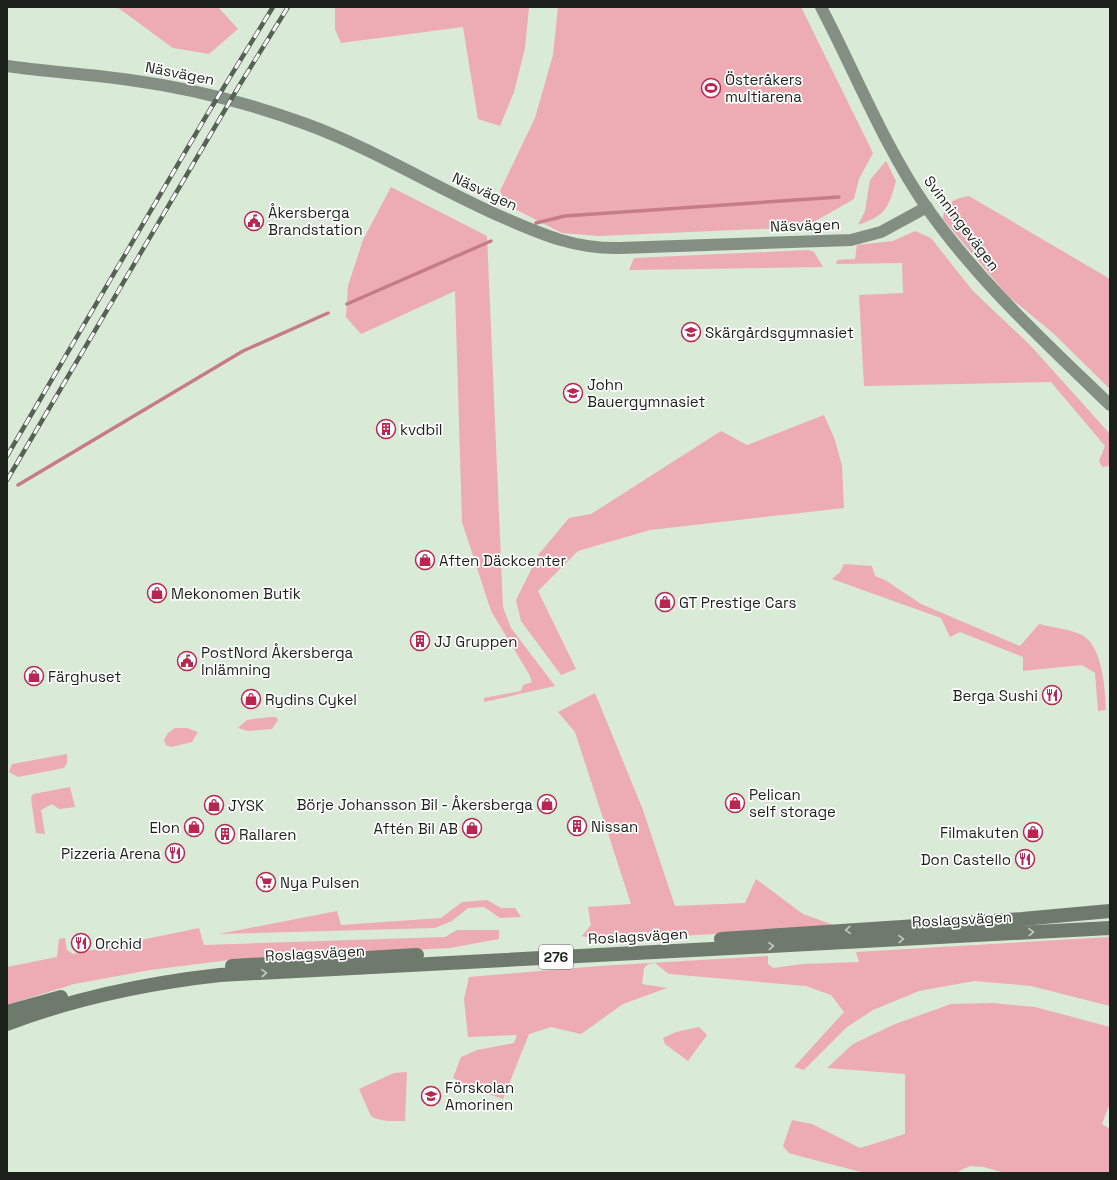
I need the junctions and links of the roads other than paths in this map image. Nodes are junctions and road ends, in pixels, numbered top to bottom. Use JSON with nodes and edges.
{"nodes":[{"id":1,"x":821,"y":7,"type":"edge"},
{"id":2,"x":7,"y":66,"type":"edge"},
{"id":3,"x":927,"y":207,"type":"junction"},
{"id":4,"x":1110,"y":405,"type":"edge"},
{"id":5,"x":1110,"y":911,"type":"edge"},
{"id":6,"x":1110,"y":928,"type":"edge"},
{"id":7,"x":7,"y":1012,"type":"edge"},
{"id":8,"x":7,"y":1024,"type":"edge"}],
"edges":[{"from":1,"to":3,"type":"street","name":"Svinningevägen"},
{"from":2,"to":3,"type":"street","name":"Näsvägen"},
{"from":3,"to":4,"type":"street","name":"Svinningevägen"},
{"from":5,"to":7,"type":"main road","name":"Roslagsvägen","number":"276","one_way":true},
{"from":8,"to":6,"type":"main road","name":"Roslagsvägen","number":"276","one_way":true}]}
